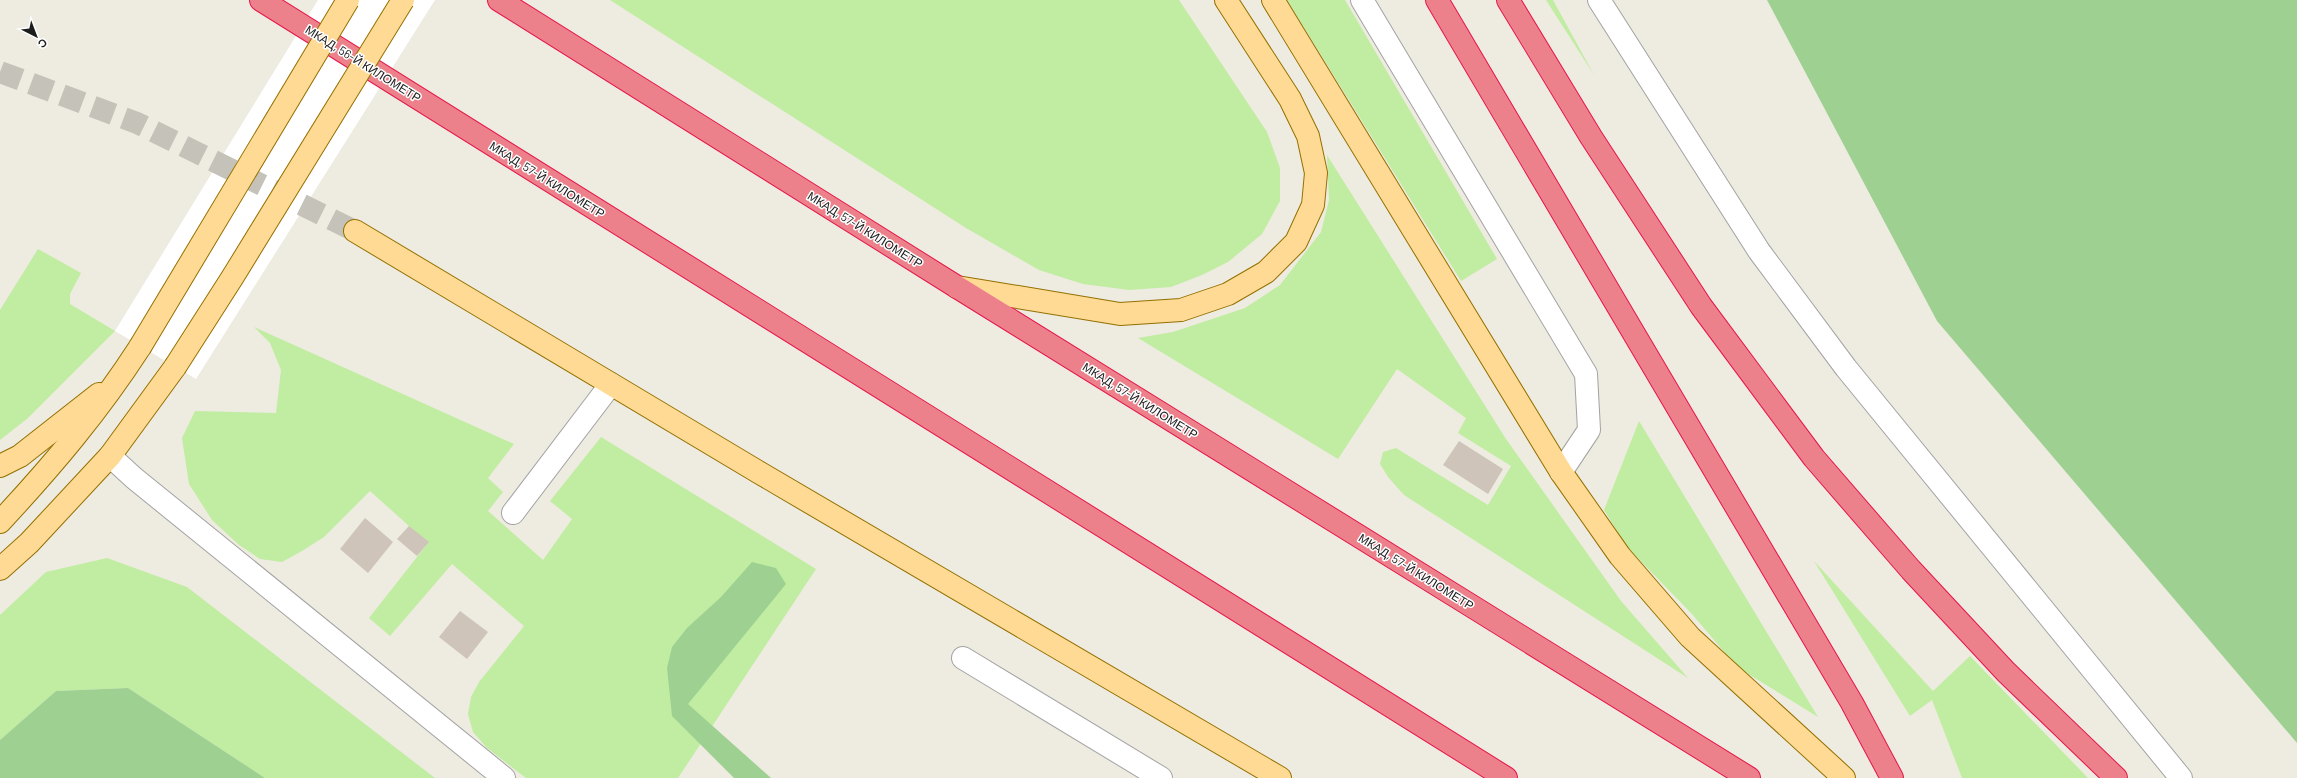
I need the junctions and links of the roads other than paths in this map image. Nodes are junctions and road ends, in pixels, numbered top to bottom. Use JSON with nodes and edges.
{"nodes":[{"id":1,"x":262,"y":0,"type":"edge"},
{"id":2,"x":348,"y":0,"type":"edge"},
{"id":3,"x":403,"y":0,"type":"edge"},
{"id":4,"x":499,"y":0,"type":"edge"},
{"id":5,"x":1226,"y":0,"type":"edge"},
{"id":6,"x":1273,"y":0,"type":"edge"},
{"id":7,"x":1362,"y":0,"type":"edge"},
{"id":8,"x":1437,"y":0,"type":"edge"},
{"id":9,"x":1508,"y":0,"type":"edge"},
{"id":10,"x":1598,"y":0,"type":"edge"},
{"id":11,"x":464,"y":129,"type":"joint"},
{"id":12,"x":355,"y":231,"type":"tunnel mouth"},
{"id":13,"x":957,"y":287,"type":"junction"},
{"id":14,"x":120,"y":378,"type":"junction"},
{"id":15,"x":611,"y":384,"type":"junction"},
{"id":16,"x":110,"y":456,"type":"junction"},
{"id":17,"x":0,"y":466,"type":"edge"},
{"id":18,"x":1561,"y":472,"type":"junction"},
{"id":19,"x":513,"y":513,"type":"dead end"},
{"id":20,"x":0,"y":522,"type":"edge"},
{"id":21,"x":0,"y":569,"type":"edge"},
{"id":22,"x":963,"y":658,"type":"dead end"},
{"id":23,"x":504,"y":778,"type":"edge"},
{"id":24,"x":1162,"y":778,"type":"edge"},
{"id":25,"x":1280,"y":778,"type":"edge"},
{"id":26,"x":1506,"y":778,"type":"edge"},
{"id":27,"x":1749,"y":778,"type":"edge"},
{"id":28,"x":1844,"y":778,"type":"edge"},
{"id":29,"x":1892,"y":778,"type":"edge"},
{"id":30,"x":2116,"y":778,"type":"edge"},
{"id":31,"x":2181,"y":778,"type":"edge"}],
"edges":[{"from":1,"to":11,"type":"highway","name":"МКАД, 56-Й КИЛОМЕТР"},
{"from":2,"to":14,"type":"main road","bridge":true},
{"from":3,"to":16,"type":"main road","bridge":true},
{"from":4,"to":13,"type":"highway","name":"МКАД, 57-Й КИЛОМЕТР"},
{"from":5,"to":13,"type":"main road"},
{"from":6,"to":18,"type":"main road"},
{"from":7,"to":18,"type":"street"},
{"from":8,"to":29,"type":"highway"},
{"from":9,"to":30,"type":"highway"},
{"from":10,"to":31,"type":"street"},
{"from":11,"to":26,"type":"highway","name":"МКАД, 57-Й КИЛОМЕТР"},
{"from":12,"to":15,"type":"main road"},
{"from":13,"to":27,"type":"highway","name":"МКАД, 57-Й КИЛОМЕТР"},
{"from":14,"to":17,"type":"main road"},
{"from":14,"to":20,"type":"main road"},
{"from":15,"to":19,"type":"street"},
{"from":15,"to":25,"type":"main road"},
{"from":16,"to":21,"type":"main road"},
{"from":16,"to":23,"type":"street"},
{"from":18,"to":28,"type":"main road"},
{"from":22,"to":24,"type":"street"}]}
